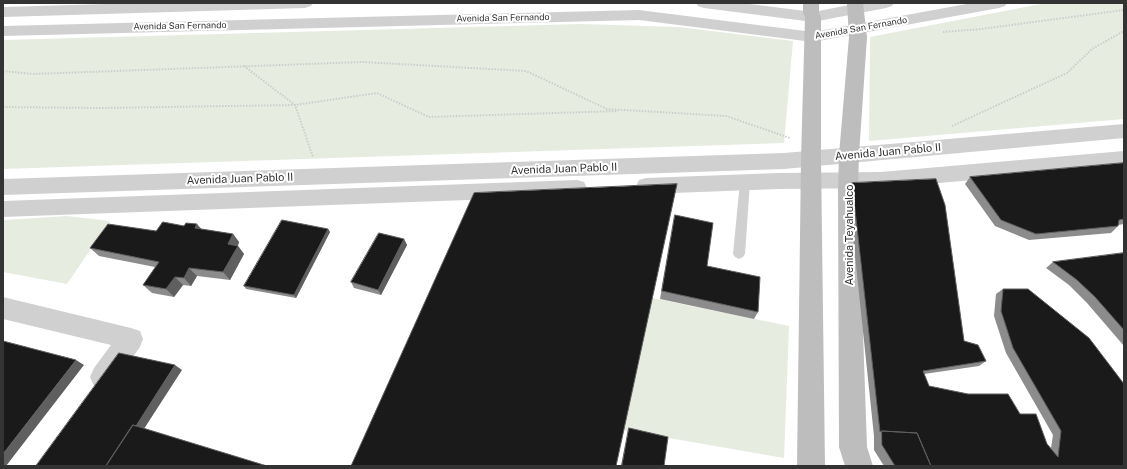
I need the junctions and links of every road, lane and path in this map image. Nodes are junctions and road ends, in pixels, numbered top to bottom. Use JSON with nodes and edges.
{"nodes":[{"id":1,"x":304,"y":3,"type":"edge"},
{"id":2,"x":704,"y":3,"type":"edge"},
{"id":3,"x":886,"y":3,"type":"edge"},
{"id":4,"x":999,"y":3,"type":"edge"},
{"id":5,"x":1124,"y":10,"type":"edge"},
{"id":6,"x":3,"y":12,"type":"edge"},
{"id":7,"x":856,"y":14,"type":"edge"},
{"id":8,"x":813,"y":19,"type":"edge"},
{"id":9,"x":3,"y":31,"type":"edge"},
{"id":10,"x":1124,"y":31,"type":"edge"},
{"id":11,"x":942,"y":32,"type":"dead end"},
{"id":12,"x":244,"y":66,"type":"junction"},
{"id":13,"x":3,"y":71,"type":"edge"},
{"id":14,"x":295,"y":105,"type":"junction"},
{"id":15,"x":3,"y":107,"type":"edge"},
{"id":16,"x":636,"y":110,"type":"junction"},
{"id":17,"x":947,"y":128,"type":"dead end"},
{"id":18,"x":1124,"y":131,"type":"edge"},
{"id":19,"x":796,"y":140,"type":"dead end"},
{"id":20,"x":849,"y":155,"type":"junction"},
{"id":21,"x":314,"y":159,"type":"dead end"},
{"id":22,"x":811,"y":159,"type":"junction"},
{"id":23,"x":1124,"y":159,"type":"edge"},
{"id":24,"x":811,"y":181,"type":"junction"},
{"id":25,"x":849,"y":181,"type":"junction"},
{"id":26,"x":745,"y":182,"type":"junction"},
{"id":27,"x":630,"y":186,"type":"edge"},
{"id":28,"x":3,"y":188,"type":"edge"},
{"id":29,"x":599,"y":188,"type":"edge"},
{"id":30,"x":3,"y":210,"type":"edge"},
{"id":31,"x":739,"y":254,"type":"dead end"},
{"id":32,"x":3,"y":309,"type":"edge"},
{"id":33,"x":88,"y":396,"type":"edge"},
{"id":34,"x":811,"y":466,"type":"edge"},
{"id":35,"x":859,"y":466,"type":"edge"}],
"edges":[{"from":1,"to":6,"type":"street"},
{"from":2,"to":8,"type":"street"},
{"from":3,"to":7,"type":"street"},
{"from":4,"to":7,"type":"street","name":"Avenida San Fernando"},
{"from":5,"to":11,"type":"path"},
{"from":7,"to":8,"type":"street","name":"Avenida San Fernando"},
{"from":7,"to":20,"type":"main road","name":"Avenida Teyahualco"},
{"from":8,"to":9,"type":"street","name":"Avenida San Fernando"},
{"from":8,"to":22,"type":"main road"},
{"from":10,"to":17,"type":"path"},
{"from":12,"to":13,"type":"path"},
{"from":12,"to":14,"type":"path"},
{"from":12,"to":16,"type":"path"},
{"from":14,"to":15,"type":"path"},
{"from":14,"to":16,"type":"path"},
{"from":14,"to":21,"type":"path"},
{"from":16,"to":19,"type":"path"},
{"from":18,"to":20,"type":"street","name":"Avenida Juan Pablo II"},
{"from":20,"to":22,"type":"street","name":"Avenida Juan Pablo II"},
{"from":20,"to":25,"type":"main road","name":"Avenida Teyahualco"},
{"from":22,"to":24,"type":"main road"},
{"from":22,"to":28,"type":"street","name":"Avenida Juan Pablo II"},
{"from":23,"to":25,"type":"street"},
{"from":24,"to":25,"type":"street"},
{"from":24,"to":26,"type":"street"},
{"from":24,"to":34,"type":"main road"},
{"from":25,"to":35,"type":"main road","name":"Avenida Teyahualco"},
{"from":26,"to":27,"type":"street"},
{"from":26,"to":31,"type":"lane"},
{"from":29,"to":30,"type":"street"},
{"from":32,"to":33,"type":"street"}]}
